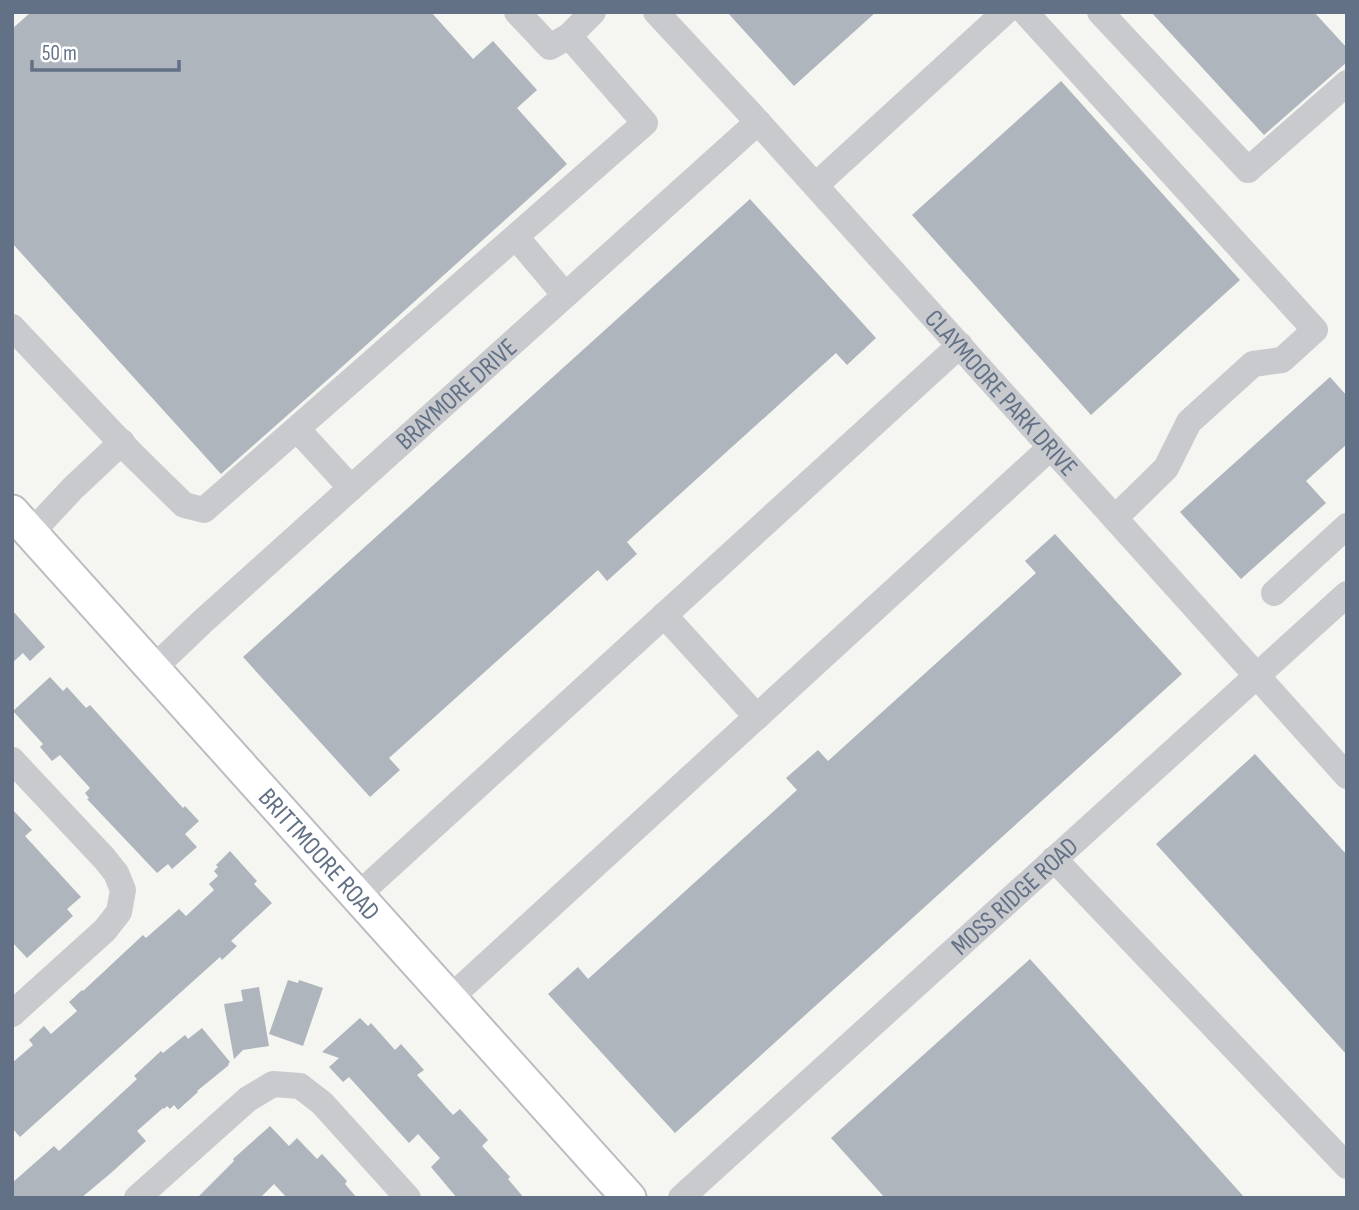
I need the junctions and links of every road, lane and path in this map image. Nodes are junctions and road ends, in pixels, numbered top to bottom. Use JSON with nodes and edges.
{"nodes":[{"id":1,"x":517,"y":12,"type":"edge"},
{"id":2,"x":593,"y":12,"type":"edge"},
{"id":3,"x":656,"y":12,"type":"edge"},
{"id":4,"x":1005,"y":12,"type":"edge"},
{"id":5,"x":1025,"y":12,"type":"edge"},
{"id":6,"x":1100,"y":12,"type":"edge"},
{"id":7,"x":569,"y":36,"type":"junction"},
{"id":8,"x":1347,"y":83,"type":"edge"},
{"id":9,"x":758,"y":122,"type":"junction"},
{"id":10,"x":816,"y":185,"type":"junction"},
{"id":11,"x":516,"y":237,"type":"junction"},
{"id":12,"x":565,"y":295,"type":"junction"},
{"id":13,"x":12,"y":327,"type":"edge"},
{"id":14,"x":960,"y":345,"type":"junction"},
{"id":15,"x":297,"y":429,"type":"junction"},
{"id":16,"x":122,"y":442,"type":"junction"},
{"id":17,"x":1051,"y":447,"type":"junction"},
{"id":18,"x":351,"y":488,"type":"junction"},
{"id":19,"x":1115,"y":518,"type":"junction"},
{"id":20,"x":22,"y":522,"type":"edge"},
{"id":21,"x":1347,"y":526,"type":"edge"},
{"id":22,"x":1274,"y":593,"type":"dead end"},
{"id":23,"x":1347,"y":594,"type":"edge"},
{"id":24,"x":664,"y":615,"type":"junction"},
{"id":25,"x":153,"y":668,"type":"junction"},
{"id":26,"x":1256,"y":675,"type":"junction"},
{"id":27,"x":757,"y":717,"type":"junction"},
{"id":28,"x":12,"y":760,"type":"edge"},
{"id":29,"x":1344,"y":768,"type":"edge"},
{"id":30,"x":1054,"y":859,"type":"junction"},
{"id":31,"x":357,"y":896,"type":"junction"},
{"id":32,"x":449,"y":999,"type":"junction"},
{"id":33,"x":12,"y":1014,"type":"edge"},
{"id":34,"x":1347,"y":1166,"type":"edge"},
{"id":35,"x":137,"y":1198,"type":"edge"},
{"id":36,"x":408,"y":1198,"type":"edge"},
{"id":37,"x":629,"y":1198,"type":"edge"},
{"id":38,"x":681,"y":1198,"type":"edge"}],
"edges":[{"from":1,"to":7,"type":"street"},
{"from":2,"to":7,"type":"street"},
{"from":3,"to":9,"type":"street","name":"CLAYMOORE PARK DRIVE"},
{"from":4,"to":10,"type":"street"},
{"from":5,"to":19,"type":"street"},
{"from":6,"to":8,"type":"street"},
{"from":7,"to":11,"type":"street"},
{"from":9,"to":10,"type":"street","name":"CLAYMOORE PARK DRIVE"},
{"from":9,"to":12,"type":"street","name":"BRAYMORE DRIVE"},
{"from":10,"to":14,"type":"street","name":"CLAYMOORE PARK DRIVE"},
{"from":11,"to":12,"type":"street"},
{"from":11,"to":15,"type":"street"},
{"from":12,"to":18,"type":"street","name":"BRAYMORE DRIVE"},
{"from":13,"to":16,"type":"street"},
{"from":14,"to":17,"type":"street","name":"CLAYMOORE PARK DRIVE"},
{"from":14,"to":24,"type":"street"},
{"from":15,"to":16,"type":"street"},
{"from":15,"to":18,"type":"street"},
{"from":16,"to":20,"type":"street"},
{"from":17,"to":19,"type":"street","name":"CLAYMOORE PARK DRIVE"},
{"from":17,"to":27,"type":"street"},
{"from":18,"to":25,"type":"street","name":"BRAYMORE DRIVE"},
{"from":19,"to":26,"type":"street","name":"CLAYMOORE PARK DRIVE"},
{"from":20,"to":25,"type":"main road","name":"BRITTMOORE ROAD"},
{"from":21,"to":22,"type":"street"},
{"from":23,"to":26,"type":"street","name":"MOSS RIDGE ROAD"},
{"from":24,"to":27,"type":"street"},
{"from":24,"to":31,"type":"street"},
{"from":25,"to":31,"type":"main road","name":"BRITTMOORE ROAD"},
{"from":26,"to":29,"type":"street","name":"CLAYMOORE PARK DRIVE"},
{"from":26,"to":30,"type":"street","name":"MOSS RIDGE ROAD"},
{"from":27,"to":32,"type":"street"},
{"from":28,"to":33,"type":"street"},
{"from":30,"to":34,"type":"street"},
{"from":30,"to":38,"type":"street","name":"MOSS RIDGE ROAD"},
{"from":31,"to":32,"type":"main road","name":"BRITTMOORE ROAD"},
{"from":32,"to":37,"type":"main road","name":"BRITTMOORE ROAD"},
{"from":35,"to":36,"type":"street"}]}
